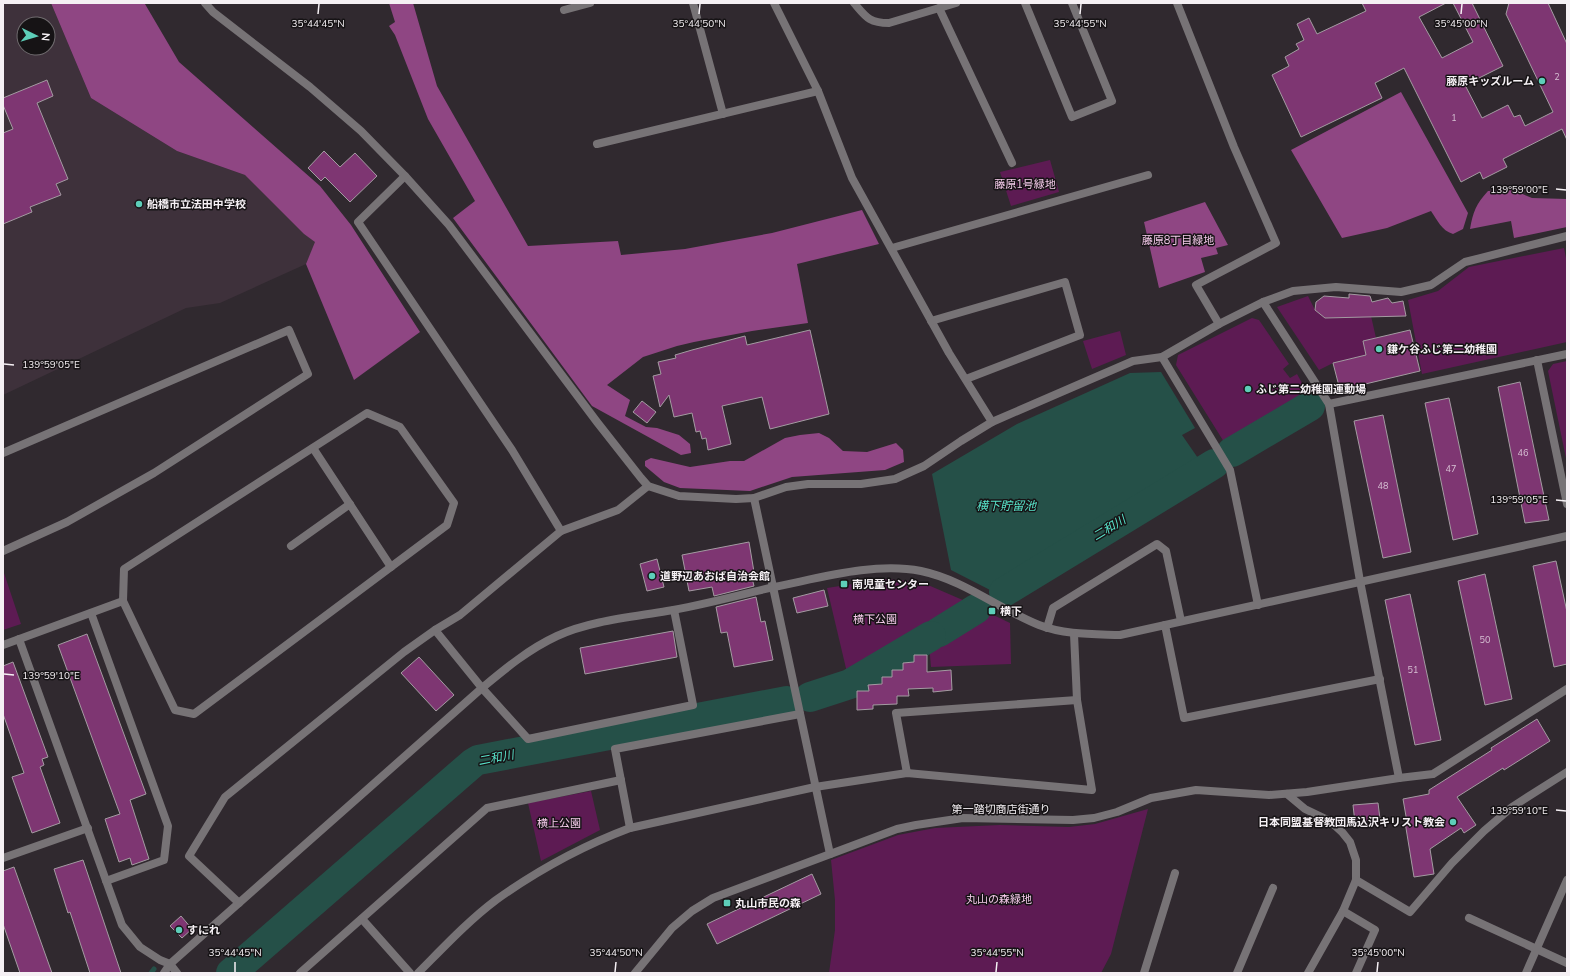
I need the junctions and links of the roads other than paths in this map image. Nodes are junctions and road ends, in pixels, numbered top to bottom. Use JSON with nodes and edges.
{"nodes":[{"id":1,"x":205,"y":3,"type":"edge"},
{"id":2,"x":590,"y":3,"type":"edge"},
{"id":3,"x":693,"y":3,"type":"edge"},
{"id":4,"x":774,"y":3,"type":"edge"},
{"id":5,"x":854,"y":3,"type":"edge"},
{"id":6,"x":956,"y":3,"type":"edge"},
{"id":7,"x":1025,"y":3,"type":"edge"},
{"id":8,"x":1072,"y":3,"type":"edge"},
{"id":9,"x":1177,"y":3,"type":"edge"},
{"id":10,"x":939,"y":8,"type":"junction"},
{"id":11,"x":564,"y":10,"type":"dead end"},
{"id":12,"x":818,"y":91,"type":"junction"},
{"id":13,"x":723,"y":114,"type":"junction"},
{"id":14,"x":597,"y":144,"type":"dead end"},
{"id":15,"x":1012,"y":162,"type":"dead end"},
{"id":16,"x":1148,"y":175,"type":"dead end"},
{"id":17,"x":405,"y":176,"type":"junction"},
{"id":18,"x":1567,"y":236,"type":"edge"},
{"id":19,"x":892,"y":248,"type":"junction"},
{"id":20,"x":1263,"y":302,"type":"junction"},
{"id":21,"x":931,"y":321,"type":"junction"},
{"id":22,"x":1219,"y":324,"type":"junction"},
{"id":23,"x":1567,"y":354,"type":"edge"},
{"id":24,"x":1162,"y":357,"type":"junction"},
{"id":25,"x":1537,"y":360,"type":"junction"},
{"id":26,"x":966,"y":379,"type":"junction"},
{"id":27,"x":1329,"y":404,"type":"junction"},
{"id":28,"x":992,"y":422,"type":"junction"},
{"id":29,"x":313,"y":448,"type":"junction"},
{"id":30,"x":3,"y":453,"type":"edge"},
{"id":31,"x":648,"y":486,"type":"junction"},
{"id":32,"x":754,"y":498,"type":"junction"},
{"id":33,"x":350,"y":504,"type":"junction"},
{"id":34,"x":1567,"y":504,"type":"edge"},
{"id":35,"x":561,"y":531,"type":"junction"},
{"id":36,"x":1567,"y":536,"type":"edge"},
{"id":37,"x":291,"y":546,"type":"dead end"},
{"id":38,"x":3,"y":551,"type":"edge"},
{"id":39,"x":391,"y":567,"type":"junction"},
{"id":40,"x":1360,"y":581,"type":"junction"},
{"id":41,"x":774,"y":587,"type":"junction"},
{"id":42,"x":124,"y":601,"type":"junction"},
{"id":43,"x":1258,"y":605,"type":"junction"},
{"id":44,"x":674,"y":610,"type":"junction"},
{"id":45,"x":91,"y":613,"type":"junction"},
{"id":46,"x":1181,"y":621,"type":"junction"},
{"id":47,"x":1165,"y":625,"type":"junction"},
{"id":48,"x":1047,"y":628,"type":"junction"},
{"id":49,"x":435,"y":630,"type":"junction"},
{"id":50,"x":1074,"y":634,"type":"junction"},
{"id":51,"x":19,"y":639,"type":"junction"},
{"id":52,"x":3,"y":645,"type":"edge"},
{"id":53,"x":1380,"y":679,"type":"junction"},
{"id":54,"x":482,"y":688,"type":"junction"},
{"id":55,"x":1567,"y":689,"type":"edge"},
{"id":56,"x":1077,"y":700,"type":"junction"},
{"id":57,"x":800,"y":711,"type":"junction"},
{"id":58,"x":1567,"y":772,"type":"edge"},
{"id":59,"x":907,"y":773,"type":"junction"},
{"id":60,"x":1399,"y":778,"type":"junction"},
{"id":61,"x":621,"y":780,"type":"junction"},
{"id":62,"x":815,"y":787,"type":"junction"},
{"id":63,"x":1287,"y":794,"type":"junction"},
{"id":64,"x":88,"y":828,"type":"junction"},
{"id":65,"x":630,"y":828,"type":"junction"},
{"id":66,"x":830,"y":854,"type":"junction"},
{"id":67,"x":3,"y":858,"type":"edge"},
{"id":68,"x":1175,"y":873,"type":"dead end"},
{"id":69,"x":1356,"y":880,"type":"junction"},
{"id":70,"x":1567,"y":880,"type":"edge"},
{"id":71,"x":106,"y":881,"type":"junction"},
{"id":72,"x":1273,"y":888,"type":"dead end"},
{"id":73,"x":239,"y":903,"type":"junction"},
{"id":74,"x":1342,"y":911,"type":"junction"},
{"id":75,"x":1469,"y":918,"type":"dead end"},
{"id":76,"x":362,"y":919,"type":"junction"},
{"id":77,"x":1536,"y":949,"type":"junction"},
{"id":78,"x":1567,"y":963,"type":"edge"},
{"id":79,"x":170,"y":964,"type":"junction"},
{"id":80,"x":164,"y":973,"type":"edge"},
{"id":81,"x":178,"y":973,"type":"edge"},
{"id":82,"x":300,"y":973,"type":"edge"},
{"id":83,"x":410,"y":973,"type":"edge"},
{"id":84,"x":418,"y":973,"type":"edge"},
{"id":85,"x":635,"y":973,"type":"edge"},
{"id":86,"x":1144,"y":973,"type":"edge"},
{"id":87,"x":1237,"y":973,"type":"edge"},
{"id":88,"x":1308,"y":973,"type":"edge"},
{"id":89,"x":1356,"y":973,"type":"edge"},
{"id":90,"x":1526,"y":973,"type":"edge"}],
"edges":[{"from":1,"to":17,"type":"street"},
{"from":2,"to":11,"type":"street"},
{"from":3,"to":13,"type":"street"},
{"from":4,"to":12,"type":"street"},
{"from":5,"to":10,"type":"street"},
{"from":6,"to":10,"type":"street"},
{"from":7,"to":8,"type":"street"},
{"from":9,"to":22,"type":"street"},
{"from":10,"to":15,"type":"street"},
{"from":12,"to":13,"type":"street"},
{"from":12,"to":19,"type":"street"},
{"from":13,"to":14,"type":"street"},
{"from":16,"to":19,"type":"street"},
{"from":17,"to":31,"type":"street"},
{"from":17,"to":35,"type":"street"},
{"from":18,"to":20,"type":"street"},
{"from":19,"to":21,"type":"street"},
{"from":20,"to":22,"type":"street"},
{"from":20,"to":27,"type":"street"},
{"from":21,"to":26,"type":"street"},
{"from":21,"to":26,"type":"street"},
{"from":22,"to":24,"type":"street"},
{"from":23,"to":25,"type":"street"},
{"from":24,"to":28,"type":"street"},
{"from":24,"to":43,"type":"street"},
{"from":25,"to":27,"type":"street"},
{"from":25,"to":34,"type":"street"},
{"from":26,"to":28,"type":"street"},
{"from":27,"to":40,"type":"street"},
{"from":28,"to":32,"type":"street"},
{"from":29,"to":33,"type":"street"},
{"from":29,"to":39,"type":"street"},
{"from":29,"to":42,"type":"street"},
{"from":30,"to":38,"type":"street"},
{"from":31,"to":32,"type":"street"},
{"from":31,"to":35,"type":"street"},
{"from":32,"to":41,"type":"street"},
{"from":33,"to":37,"type":"street"},
{"from":33,"to":39,"type":"street"},
{"from":35,"to":49,"type":"street"},
{"from":36,"to":40,"type":"street"},
{"from":39,"to":42,"type":"street"},
{"from":40,"to":43,"type":"street"},
{"from":40,"to":53,"type":"street"},
{"from":41,"to":44,"type":"street"},
{"from":41,"to":48,"type":"street"},
{"from":41,"to":57,"type":"street"},
{"from":42,"to":45,"type":"street"},
{"from":43,"to":46,"type":"street"},
{"from":44,"to":54,"type":"street"},
{"from":44,"to":54,"type":"street"},
{"from":45,"to":51,"type":"street"},
{"from":45,"to":71,"type":"street"},
{"from":46,"to":47,"type":"street"},
{"from":46,"to":48,"type":"street"},
{"from":47,"to":50,"type":"street"},
{"from":47,"to":53,"type":"street"},
{"from":48,"to":50,"type":"street"},
{"from":49,"to":54,"type":"street"},
{"from":49,"to":73,"type":"street"},
{"from":50,"to":56,"type":"street"},
{"from":51,"to":52,"type":"street"},
{"from":51,"to":64,"type":"street"},
{"from":53,"to":60,"type":"street"},
{"from":54,"to":73,"type":"street"},
{"from":55,"to":60,"type":"street","name":"第一踏切商店街通り"},
{"from":56,"to":59,"type":"street"},
{"from":56,"to":59,"type":"street"},
{"from":57,"to":61,"type":"street"},
{"from":57,"to":62,"type":"street"},
{"from":58,"to":69,"type":"street"},
{"from":59,"to":62,"type":"street"},
{"from":60,"to":63,"type":"street","name":"第一踏切商店街通り"},
{"from":61,"to":65,"type":"street"},
{"from":61,"to":76,"type":"street"},
{"from":62,"to":65,"type":"street"},
{"from":62,"to":66,"type":"street"},
{"from":63,"to":66,"type":"street","name":"第一踏切商店街通り"},
{"from":63,"to":69,"type":"street"},
{"from":64,"to":67,"type":"street"},
{"from":64,"to":71,"type":"street"},
{"from":65,"to":84,"type":"street"},
{"from":66,"to":85,"type":"street","name":"第一踏切商店街通り"},
{"from":68,"to":86,"type":"street"},
{"from":69,"to":74,"type":"street"},
{"from":70,"to":77,"type":"street"},
{"from":71,"to":79,"type":"street"},
{"from":72,"to":87,"type":"street"},
{"from":73,"to":79,"type":"street"},
{"from":74,"to":88,"type":"street"},
{"from":74,"to":89,"type":"street"},
{"from":75,"to":77,"type":"street"},
{"from":76,"to":82,"type":"street"},
{"from":76,"to":83,"type":"street"},
{"from":77,"to":78,"type":"street"},
{"from":77,"to":90,"type":"street"},
{"from":79,"to":80,"type":"street"},
{"from":79,"to":81,"type":"street"}]}
